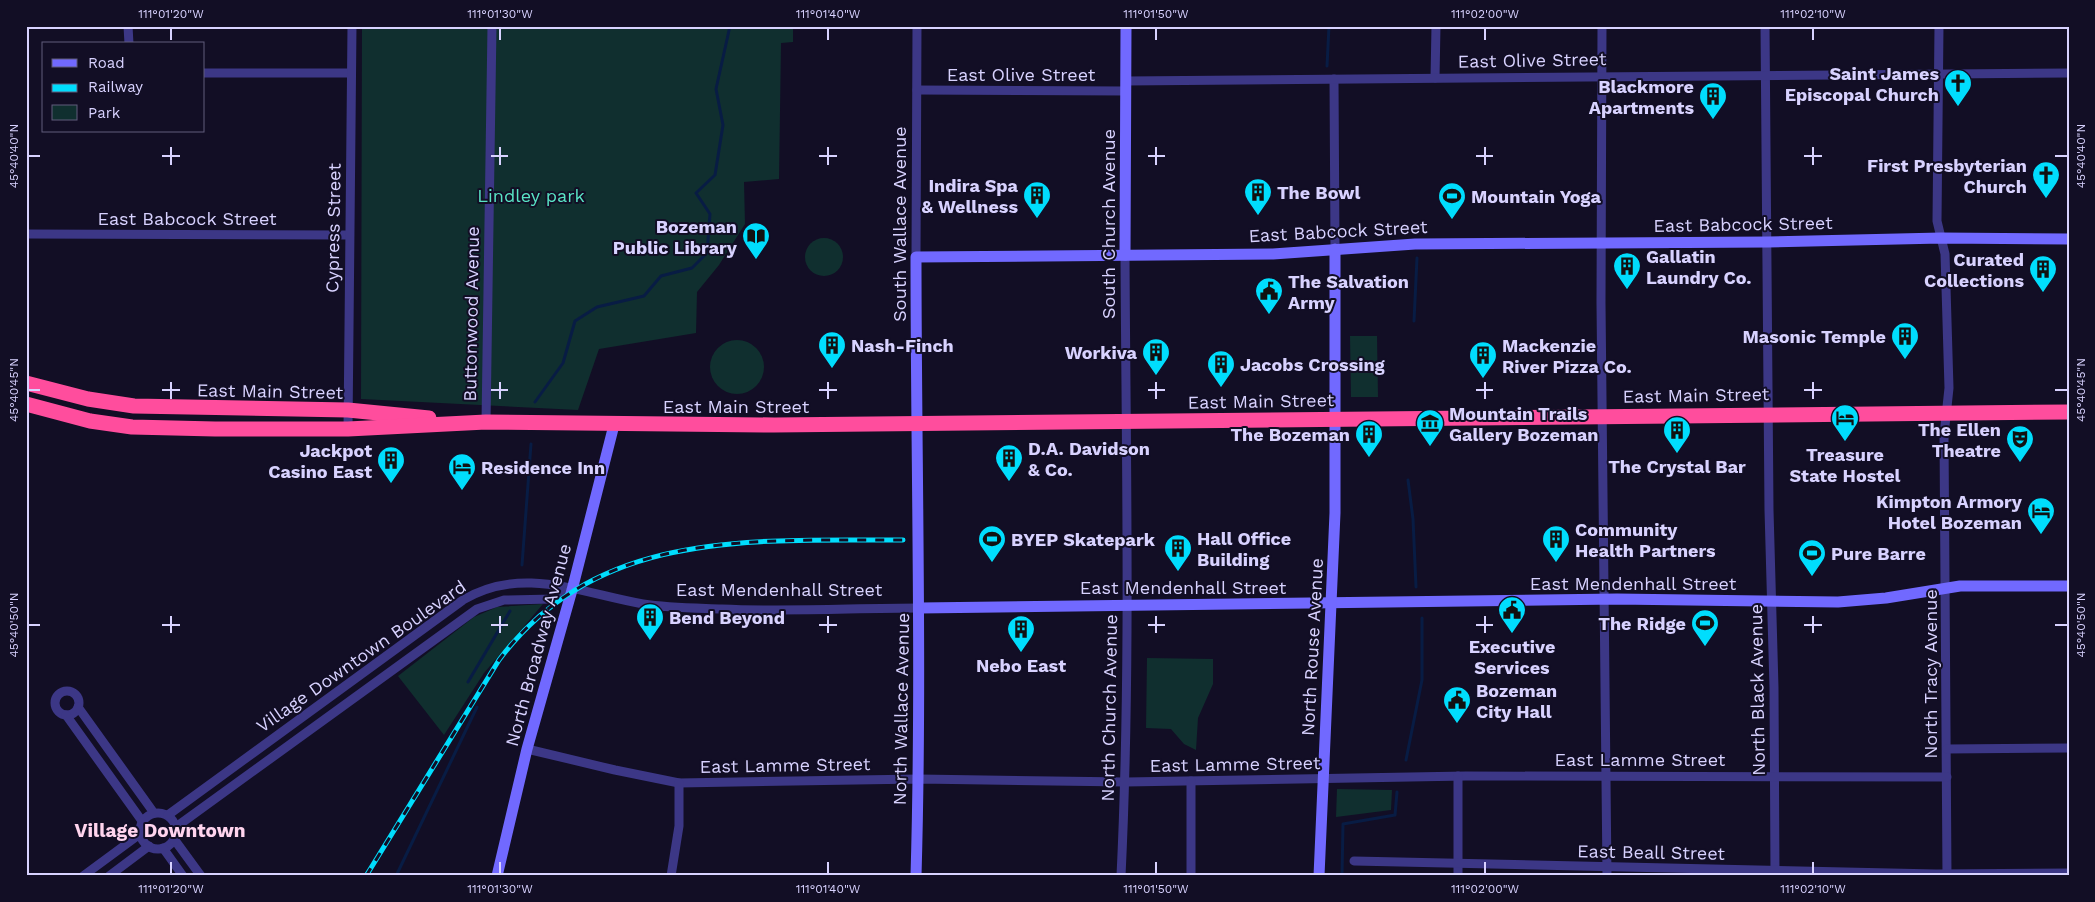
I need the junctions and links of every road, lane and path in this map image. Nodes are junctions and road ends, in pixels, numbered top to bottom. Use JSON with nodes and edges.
{"nodes":[{"id":1,"x":128,"y":26,"type":"edge"},
{"id":2,"x":352,"y":26,"type":"edge"},
{"id":3,"x":492,"y":26,"type":"edge"},
{"id":4,"x":917,"y":26,"type":"edge"},
{"id":5,"x":1126,"y":26,"type":"edge"},
{"id":6,"x":1436,"y":26,"type":"edge"},
{"id":7,"x":1602,"y":26,"type":"edge"},
{"id":8,"x":1764,"y":26,"type":"edge"},
{"id":9,"x":1938,"y":26,"type":"edge"},
{"id":10,"x":129,"y":42,"type":"edge"},
{"id":11,"x":205,"y":73,"type":"edge"},
{"id":12,"x":351,"y":73,"type":"junction"},
{"id":13,"x":1938,"y":73,"type":"junction"},
{"id":14,"x":2069,"y":73,"type":"edge"},
{"id":15,"x":1766,"y":74,"type":"junction"},
{"id":16,"x":1602,"y":76,"type":"junction"},
{"id":17,"x":1435,"y":78,"type":"junction"},
{"id":18,"x":1334,"y":79,"type":"junction"},
{"id":19,"x":1126,"y":86,"type":"junction"},
{"id":20,"x":917,"y":90,"type":"junction"},
{"id":21,"x":26,"y":234,"type":"edge"},
{"id":22,"x":348,"y":236,"type":"junction"},
{"id":23,"x":1941,"y":238,"type":"junction"},
{"id":24,"x":2069,"y":239,"type":"edge"},
{"id":25,"x":1768,"y":242,"type":"junction"},
{"id":26,"x":1601,"y":243,"type":"junction"},
{"id":27,"x":1335,"y":249,"type":"junction"},
{"id":28,"x":1125,"y":255,"type":"junction"},
{"id":29,"x":916,"y":257,"type":"junction"},
{"id":30,"x":26,"y":384,"type":"edge"},
{"id":31,"x":26,"y":404,"type":"edge"},
{"id":32,"x":348,"y":410,"type":"junction"},
{"id":33,"x":1946,"y":412,"type":"junction"},
{"id":34,"x":2069,"y":412,"type":"edge"},
{"id":35,"x":1768,"y":414,"type":"junction"},
{"id":36,"x":1603,"y":415,"type":"junction"},
{"id":37,"x":1334,"y":419,"type":"junction"},
{"id":38,"x":1125,"y":421,"type":"junction"},
{"id":39,"x":486,"y":422,"type":"junction"},
{"id":40,"x":916,"y":422,"type":"junction"},
{"id":41,"x":614,"y":424,"type":"junction"},
{"id":42,"x":348,"y":429,"type":"junction"},
{"id":43,"x":2069,"y":586,"type":"edge"},
{"id":44,"x":1945,"y":589,"type":"junction"},
{"id":45,"x":572,"y":590,"type":"junction"},
{"id":46,"x":1604,"y":600,"type":"junction"},
{"id":47,"x":1772,"y":601,"type":"junction"},
{"id":48,"x":1332,"y":604,"type":"junction"},
{"id":49,"x":1127,"y":605,"type":"junction"},
{"id":50,"x":920,"y":608,"type":"junction"},
{"id":51,"x":78,"y":707,"type":"junction"},
{"id":52,"x":66,"y":715,"type":"junction"},
{"id":53,"x":2069,"y":748,"type":"edge"},
{"id":54,"x":527,"y":749,"type":"junction"},
{"id":55,"x":1947,"y":749,"type":"junction"},
{"id":56,"x":1607,"y":775,"type":"junction"},
{"id":57,"x":1458,"y":776,"type":"junction"},
{"id":58,"x":1774,"y":776,"type":"junction"},
{"id":59,"x":1947,"y":777,"type":"junction"},
{"id":60,"x":919,"y":779,"type":"junction"},
{"id":61,"x":1324,"y":779,"type":"junction"},
{"id":62,"x":679,"y":782,"type":"junction"},
{"id":63,"x":1126,"y":782,"type":"junction"},
{"id":64,"x":1192,"y":782,"type":"junction"},
{"id":65,"x":154,"y":813,"type":"junction"},
{"id":66,"x":168,"y":815,"type":"junction"},
{"id":67,"x":142,"y":821,"type":"junction"},
{"id":68,"x":176,"y":827,"type":"junction"},
{"id":69,"x":140,"y":834,"type":"junction"},
{"id":70,"x":174,"y":839,"type":"junction"},
{"id":71,"x":149,"y":846,"type":"junction"},
{"id":72,"x":163,"y":848,"type":"junction"},
{"id":73,"x":1354,"y":861,"type":"dead end"},
{"id":74,"x":1458,"y":864,"type":"junction"},
{"id":75,"x":1607,"y":871,"type":"edge"},
{"id":76,"x":1775,"y":873,"type":"edge"},
{"id":77,"x":2069,"y":873,"type":"edge"},
{"id":78,"x":1947,"y":875,"type":"edge"},
{"id":79,"x":83,"y":876,"type":"edge"},
{"id":80,"x":109,"y":876,"type":"edge"},
{"id":81,"x":183,"y":876,"type":"edge"},
{"id":82,"x":201,"y":876,"type":"edge"},
{"id":83,"x":497,"y":876,"type":"edge"},
{"id":84,"x":671,"y":876,"type":"edge"},
{"id":85,"x":916,"y":876,"type":"edge"},
{"id":86,"x":1121,"y":876,"type":"edge"},
{"id":87,"x":1191,"y":876,"type":"edge"},
{"id":88,"x":1319,"y":876,"type":"edge"},
{"id":89,"x":1458,"y":876,"type":"edge"}],
"edges":[{"from":1,"to":10,"type":"street"},
{"from":2,"to":12,"type":"street","name":"Cypress Street"},
{"from":3,"to":39,"type":"street","name":"Buttonwood Avenue"},
{"from":4,"to":20,"type":"street","name":"South Wallace Avenue"},
{"from":5,"to":19,"type":"street","name":"South Church Avenue"},
{"from":6,"to":17,"type":"street"},
{"from":7,"to":16,"type":"street"},
{"from":8,"to":15,"type":"street","name":"North Black Avenue"},
{"from":9,"to":13,"type":"street","name":"North Tracy Avenue"},
{"from":11,"to":12,"type":"street"},
{"from":12,"to":22,"type":"street","name":"Cypress Street"},
{"from":13,"to":14,"type":"street","name":"East Olive Street"},
{"from":13,"to":15,"type":"street","name":"East Olive Street"},
{"from":13,"to":23,"type":"street","name":"North Tracy Avenue"},
{"from":15,"to":16,"type":"street","name":"East Olive Street"},
{"from":15,"to":25,"type":"street","name":"North Black Avenue"},
{"from":16,"to":17,"type":"street","name":"East Olive Street"},
{"from":16,"to":26,"type":"street"},
{"from":17,"to":18,"type":"street","name":"East Olive Street"},
{"from":18,"to":19,"type":"street","name":"East Olive Street"},
{"from":18,"to":27,"type":"street"},
{"from":19,"to":20,"type":"street","name":"East Olive Street"},
{"from":19,"to":28,"type":"street","name":"South Church Avenue"},
{"from":20,"to":29,"type":"street","name":"South Wallace Avenue"},
{"from":21,"to":22,"type":"street","name":"East Babcock Street"},
{"from":22,"to":32,"type":"street","name":"Cypress Street"},
{"from":23,"to":24,"type":"street","name":"East Babcock Street"},
{"from":23,"to":25,"type":"street","name":"East Babcock Street"},
{"from":23,"to":33,"type":"street","name":"North Tracy Avenue"},
{"from":25,"to":26,"type":"street","name":"East Babcock Street"},
{"from":25,"to":35,"type":"street","name":"North Black Avenue"},
{"from":26,"to":27,"type":"street","name":"East Babcock Street"},
{"from":26,"to":36,"type":"street"},
{"from":27,"to":28,"type":"street","name":"East Babcock Street"},
{"from":27,"to":37,"type":"street","name":"North Rouse Avenue"},
{"from":28,"to":29,"type":"street","name":"East Babcock Street"},
{"from":28,"to":38,"type":"street","name":"South Church Avenue"},
{"from":29,"to":40,"type":"street","name":"South Wallace Avenue"},
{"from":30,"to":32,"type":"highway","name":"East Main Street"},
{"from":31,"to":42,"type":"highway","name":"East Main Street"},
{"from":32,"to":39,"type":"highway","name":"East Main Street"},
{"from":32,"to":42,"type":"street","name":"Cypress Street"},
{"from":33,"to":34,"type":"highway","name":"East Main Street"},
{"from":33,"to":35,"type":"highway","name":"East Main Street"},
{"from":33,"to":44,"type":"street","name":"North Tracy Avenue"},
{"from":35,"to":36,"type":"highway","name":"East Main Street"},
{"from":35,"to":47,"type":"street","name":"North Black Avenue"},
{"from":36,"to":37,"type":"highway","name":"East Main Street"},
{"from":36,"to":46,"type":"street"},
{"from":37,"to":38,"type":"highway","name":"East Main Street"},
{"from":37,"to":48,"type":"street","name":"North Rouse Avenue"},
{"from":38,"to":40,"type":"highway","name":"East Main Street"},
{"from":38,"to":49,"type":"street","name":"North Church Avenue"},
{"from":39,"to":41,"type":"highway","name":"East Main Street"},
{"from":39,"to":42,"type":"highway","name":"East Main Street"},
{"from":40,"to":41,"type":"highway","name":"East Main Street"},
{"from":40,"to":50,"type":"street","name":"North Wallace Avenue"},
{"from":41,"to":45,"type":"street","name":"North Broadway Avenue"},
{"from":43,"to":44,"type":"street","name":"East Mendenhall Street"},
{"from":44,"to":47,"type":"street","name":"East Mendenhall Street"},
{"from":44,"to":55,"type":"street","name":"North Tracy Avenue"},
{"from":45,"to":50,"type":"street","name":"East Mendenhall Street"},
{"from":45,"to":54,"type":"street","name":"North Broadway Avenue"},
{"from":45,"to":66,"type":"street","name":"Village Downtown Boulevard"},
{"from":45,"to":68,"type":"street","name":"Village Downtown Boulevard"},
{"from":46,"to":47,"type":"street","name":"East Mendenhall Street"},
{"from":46,"to":48,"type":"street","name":"East Mendenhall Street"},
{"from":46,"to":56,"type":"street"},
{"from":47,"to":58,"type":"street","name":"North Black Avenue"},
{"from":48,"to":49,"type":"street","name":"East Mendenhall Street"},
{"from":48,"to":61,"type":"street","name":"North Rouse Avenue"},
{"from":49,"to":50,"type":"street","name":"East Mendenhall Street"},
{"from":49,"to":63,"type":"street","name":"North Church Avenue"},
{"from":50,"to":60,"type":"street","name":"North Wallace Avenue"},
{"from":51,"to":52,"type":"street"},
{"from":51,"to":52,"type":"street"},
{"from":51,"to":65,"type":"street"},
{"from":52,"to":67,"type":"street"},
{"from":53,"to":55,"type":"street"},
{"from":54,"to":62,"type":"street","name":"East Lamme Street"},
{"from":54,"to":83,"type":"street","name":"North Broadway Avenue"},
{"from":55,"to":59,"type":"street","name":"North Tracy Avenue"},
{"from":56,"to":57,"type":"street","name":"East Lamme Street"},
{"from":56,"to":58,"type":"street","name":"East Lamme Street"},
{"from":56,"to":75,"type":"street"},
{"from":57,"to":61,"type":"street","name":"East Lamme Street"},
{"from":57,"to":74,"type":"street"},
{"from":58,"to":59,"type":"street","name":"East Lamme Street"},
{"from":58,"to":76,"type":"street","name":"North Black Avenue"},
{"from":59,"to":78,"type":"street","name":"North Tracy Avenue"},
{"from":60,"to":62,"type":"street","name":"East Lamme Street"},
{"from":60,"to":63,"type":"street","name":"East Lamme Street"},
{"from":60,"to":85,"type":"street","name":"North Wallace Avenue"},
{"from":61,"to":64,"type":"street","name":"East Lamme Street"},
{"from":61,"to":88,"type":"street","name":"North Rouse Avenue"},
{"from":62,"to":84,"type":"street"},
{"from":63,"to":64,"type":"street","name":"East Lamme Street"},
{"from":63,"to":86,"type":"street","name":"North Church Avenue"},
{"from":64,"to":87,"type":"street"},
{"from":65,"to":66,"type":"street"},
{"from":65,"to":67,"type":"street"},
{"from":66,"to":68,"type":"street"},
{"from":67,"to":69,"type":"street"},
{"from":68,"to":70,"type":"street"},
{"from":69,"to":71,"type":"street"},
{"from":69,"to":79,"type":"street"},
{"from":70,"to":72,"type":"street"},
{"from":70,"to":82,"type":"street"},
{"from":71,"to":72,"type":"street"},
{"from":71,"to":80,"type":"street"},
{"from":72,"to":81,"type":"street"},
{"from":73,"to":74,"type":"street","name":"East Beall Street"},
{"from":74,"to":75,"type":"street","name":"East Beall Street"},
{"from":74,"to":89,"type":"street"},
{"from":75,"to":76,"type":"street","name":"East Beall Street"},
{"from":76,"to":78,"type":"street","name":"East Beall Street"},
{"from":77,"to":78,"type":"street","name":"East Beall Street"}]}
